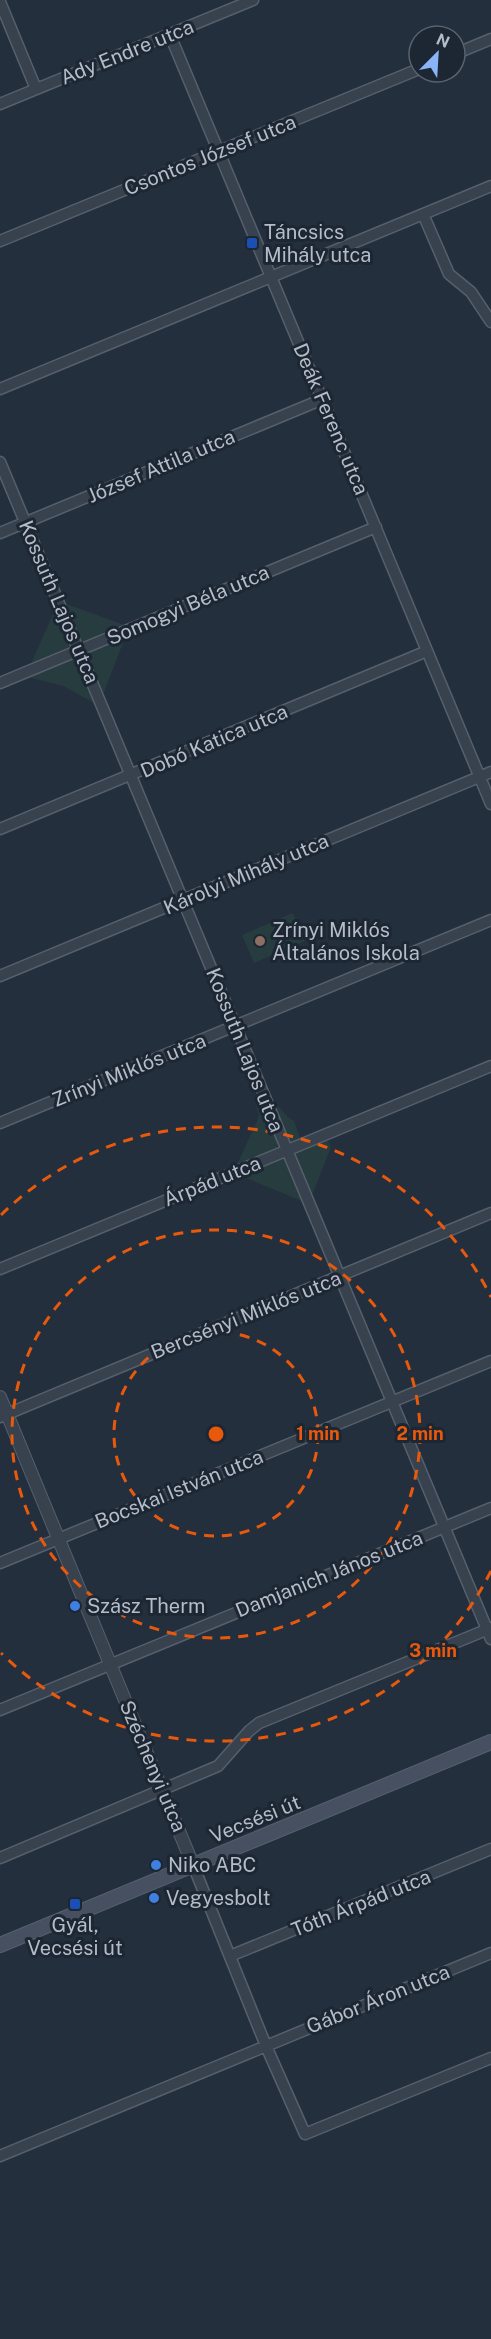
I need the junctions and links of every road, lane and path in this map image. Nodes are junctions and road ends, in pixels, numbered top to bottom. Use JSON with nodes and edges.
{"nodes":[{"id":1,"x":253,"y":0,"type":"edge"},
{"id":2,"x":0,"y":2,"type":"edge"},
{"id":3,"x":170,"y":35,"type":"junction"},
{"id":4,"x":491,"y":39,"type":"edge"},
{"id":5,"x":467,"y":49,"type":"edge"},
{"id":6,"x":407,"y":74,"type":"edge"},
{"id":7,"x":36,"y":89,"type":"junction"},
{"id":8,"x":0,"y":104,"type":"edge"},
{"id":9,"x":219,"y":151,"type":"junction"},
{"id":10,"x":491,"y":186,"type":"edge"},
{"id":11,"x":423,"y":214,"type":"junction"},
{"id":12,"x":0,"y":242,"type":"edge"},
{"id":13,"x":272,"y":276,"type":"junction"},
{"id":14,"x":491,"y":322,"type":"edge"},
{"id":15,"x":0,"y":389,"type":"edge"},
{"id":16,"x":322,"y":399,"type":"junction"},
{"id":17,"x":0,"y":462,"type":"edge"},
{"id":18,"x":26,"y":523,"type":"junction"},
{"id":19,"x":376,"y":527,"type":"junction"},
{"id":20,"x":0,"y":533,"type":"edge"},
{"id":21,"x":79,"y":650,"type":"junction"},
{"id":22,"x":427,"y":651,"type":"junction"},
{"id":23,"x":0,"y":683,"type":"edge"},
{"id":24,"x":491,"y":772,"type":"edge"},
{"id":25,"x":131,"y":775,"type":"junction"},
{"id":26,"x":480,"y":777,"type":"junction"},
{"id":27,"x":491,"y":804,"type":"edge"},
{"id":28,"x":0,"y":829,"type":"edge"},
{"id":29,"x":183,"y":900,"type":"junction"},
{"id":30,"x":491,"y":920,"type":"edge"},
{"id":31,"x":0,"y":976,"type":"edge"},
{"id":32,"x":236,"y":1026,"type":"junction"},
{"id":33,"x":491,"y":1066,"type":"edge"},
{"id":34,"x":0,"y":1122,"type":"edge"},
{"id":35,"x":286,"y":1151,"type":"junction"},
{"id":36,"x":491,"y":1213,"type":"edge"},
{"id":37,"x":0,"y":1269,"type":"edge"},
{"id":38,"x":339,"y":1276,"type":"junction"},
{"id":39,"x":491,"y":1361,"type":"edge"},
{"id":40,"x":0,"y":1397,"type":"edge"},
{"id":41,"x":391,"y":1403,"type":"junction"},
{"id":42,"x":3,"y":1415,"type":"edge"},
{"id":43,"x":491,"y":1508,"type":"edge"},
{"id":44,"x":444,"y":1527,"type":"junction"},
{"id":45,"x":59,"y":1538,"type":"junction"},
{"id":46,"x":0,"y":1563,"type":"edge"},
{"id":47,"x":490,"y":1632,"type":"edge"},
{"id":48,"x":111,"y":1664,"type":"junction"},
{"id":49,"x":0,"y":1710,"type":"edge"},
{"id":50,"x":491,"y":1742,"type":"edge"},
{"id":51,"x":164,"y":1790,"type":"junction"},
{"id":52,"x":491,"y":1849,"type":"edge"},
{"id":53,"x":0,"y":1858,"type":"edge"},
{"id":54,"x":193,"y":1865,"type":"junction"},
{"id":55,"x":0,"y":1945,"type":"edge"},
{"id":56,"x":491,"y":1953,"type":"edge"},
{"id":57,"x":230,"y":1956,"type":"junction"},
{"id":58,"x":266,"y":2046,"type":"junction"},
{"id":59,"x":491,"y":2058,"type":"edge"},
{"id":60,"x":0,"y":2156,"type":"edge"}],
"edges":[{"from":1,"to":3,"type":"street","name":"Ady Endre utca"},
{"from":2,"to":7,"type":"street"},
{"from":3,"to":7,"type":"street","name":"Ady Endre utca"},
{"from":3,"to":9,"type":"street","name":"Deák Ferenc utca"},
{"from":4,"to":5,"type":"street"},
{"from":6,"to":9,"type":"street","name":"Csontos József utca"},
{"from":7,"to":8,"type":"street","name":"Ady Endre utca"},
{"from":9,"to":12,"type":"street","name":"Csontos József utca"},
{"from":9,"to":13,"type":"street","name":"Deák Ferenc utca"},
{"from":10,"to":11,"type":"street"},
{"from":11,"to":13,"type":"street"},
{"from":11,"to":14,"type":"street"},
{"from":13,"to":15,"type":"street"},
{"from":13,"to":16,"type":"street","name":"Deák Ferenc utca"},
{"from":16,"to":18,"type":"street","name":"József Attila utca"},
{"from":16,"to":19,"type":"street","name":"Deák Ferenc utca"},
{"from":17,"to":18,"type":"street","name":"Kossuth Lajos utca"},
{"from":18,"to":20,"type":"street","name":"József Attila utca"},
{"from":18,"to":21,"type":"street","name":"Kossuth Lajos utca"},
{"from":19,"to":21,"type":"street","name":"Somogyi Béla utca"},
{"from":19,"to":22,"type":"street","name":"Deák Ferenc utca"},
{"from":21,"to":23,"type":"street","name":"Somogyi Béla utca"},
{"from":21,"to":25,"type":"street","name":"Kossuth Lajos utca"},
{"from":22,"to":25,"type":"street","name":"Dobó Katica utca"},
{"from":22,"to":26,"type":"street","name":"Deák Ferenc utca"},
{"from":24,"to":26,"type":"street","name":"Károlyi Mihály utca"},
{"from":25,"to":28,"type":"street","name":"Dobó Katica utca"},
{"from":25,"to":29,"type":"street","name":"Kossuth Lajos utca"},
{"from":26,"to":27,"type":"street","name":"Deák Ferenc utca"},
{"from":26,"to":29,"type":"street","name":"Károlyi Mihály utca"},
{"from":29,"to":31,"type":"street","name":"Károlyi Mihály utca"},
{"from":29,"to":32,"type":"street","name":"Kossuth Lajos utca"},
{"from":30,"to":32,"type":"street","name":"Zrínyi Miklós utca"},
{"from":32,"to":34,"type":"street","name":"Zrínyi Miklós utca"},
{"from":32,"to":35,"type":"street","name":"Kossuth Lajos utca"},
{"from":33,"to":35,"type":"street","name":"Árpád utca"},
{"from":35,"to":37,"type":"street","name":"Árpád utca"},
{"from":35,"to":38,"type":"street","name":"Kossuth Lajos utca"},
{"from":36,"to":38,"type":"street","name":"Bercsényi Miklós utca"},
{"from":38,"to":41,"type":"street","name":"Kossuth Lajos utca"},
{"from":38,"to":42,"type":"street","name":"Bercsényi Miklós utca"},
{"from":39,"to":41,"type":"street","name":"Bocskai István utca"},
{"from":40,"to":42,"type":"street","name":"Széchenyi utca"},
{"from":41,"to":44,"type":"street","name":"Kossuth Lajos utca"},
{"from":41,"to":45,"type":"street","name":"Bocskai István utca"},
{"from":42,"to":45,"type":"street","name":"Széchenyi utca"},
{"from":43,"to":44,"type":"street","name":"Damjanich János utca"},
{"from":44,"to":47,"type":"street","name":"Kossuth Lajos utca"},
{"from":44,"to":48,"type":"street","name":"Damjanich János utca"},
{"from":45,"to":46,"type":"street","name":"Bocskai István utca"},
{"from":45,"to":48,"type":"street","name":"Széchenyi utca"},
{"from":47,"to":51,"type":"street"},
{"from":48,"to":49,"type":"street","name":"Damjanich János utca"},
{"from":48,"to":51,"type":"street","name":"Széchenyi utca"},
{"from":50,"to":54,"type":"main road","name":"Vecsési út"},
{"from":51,"to":53,"type":"street"},
{"from":51,"to":54,"type":"street","name":"Széchenyi utca"},
{"from":52,"to":57,"type":"street","name":"Tóth Árpád utca"},
{"from":54,"to":55,"type":"main road","name":"Vecsési út"},
{"from":54,"to":57,"type":"street","name":"Széchenyi utca"},
{"from":56,"to":58,"type":"street","name":"Gábor Áron utca"},
{"from":57,"to":58,"type":"street","name":"Széchenyi utca"},
{"from":58,"to":59,"type":"street","name":"Széchenyi utca"},
{"from":58,"to":60,"type":"street","name":"Gábor Áron utca"}]}
